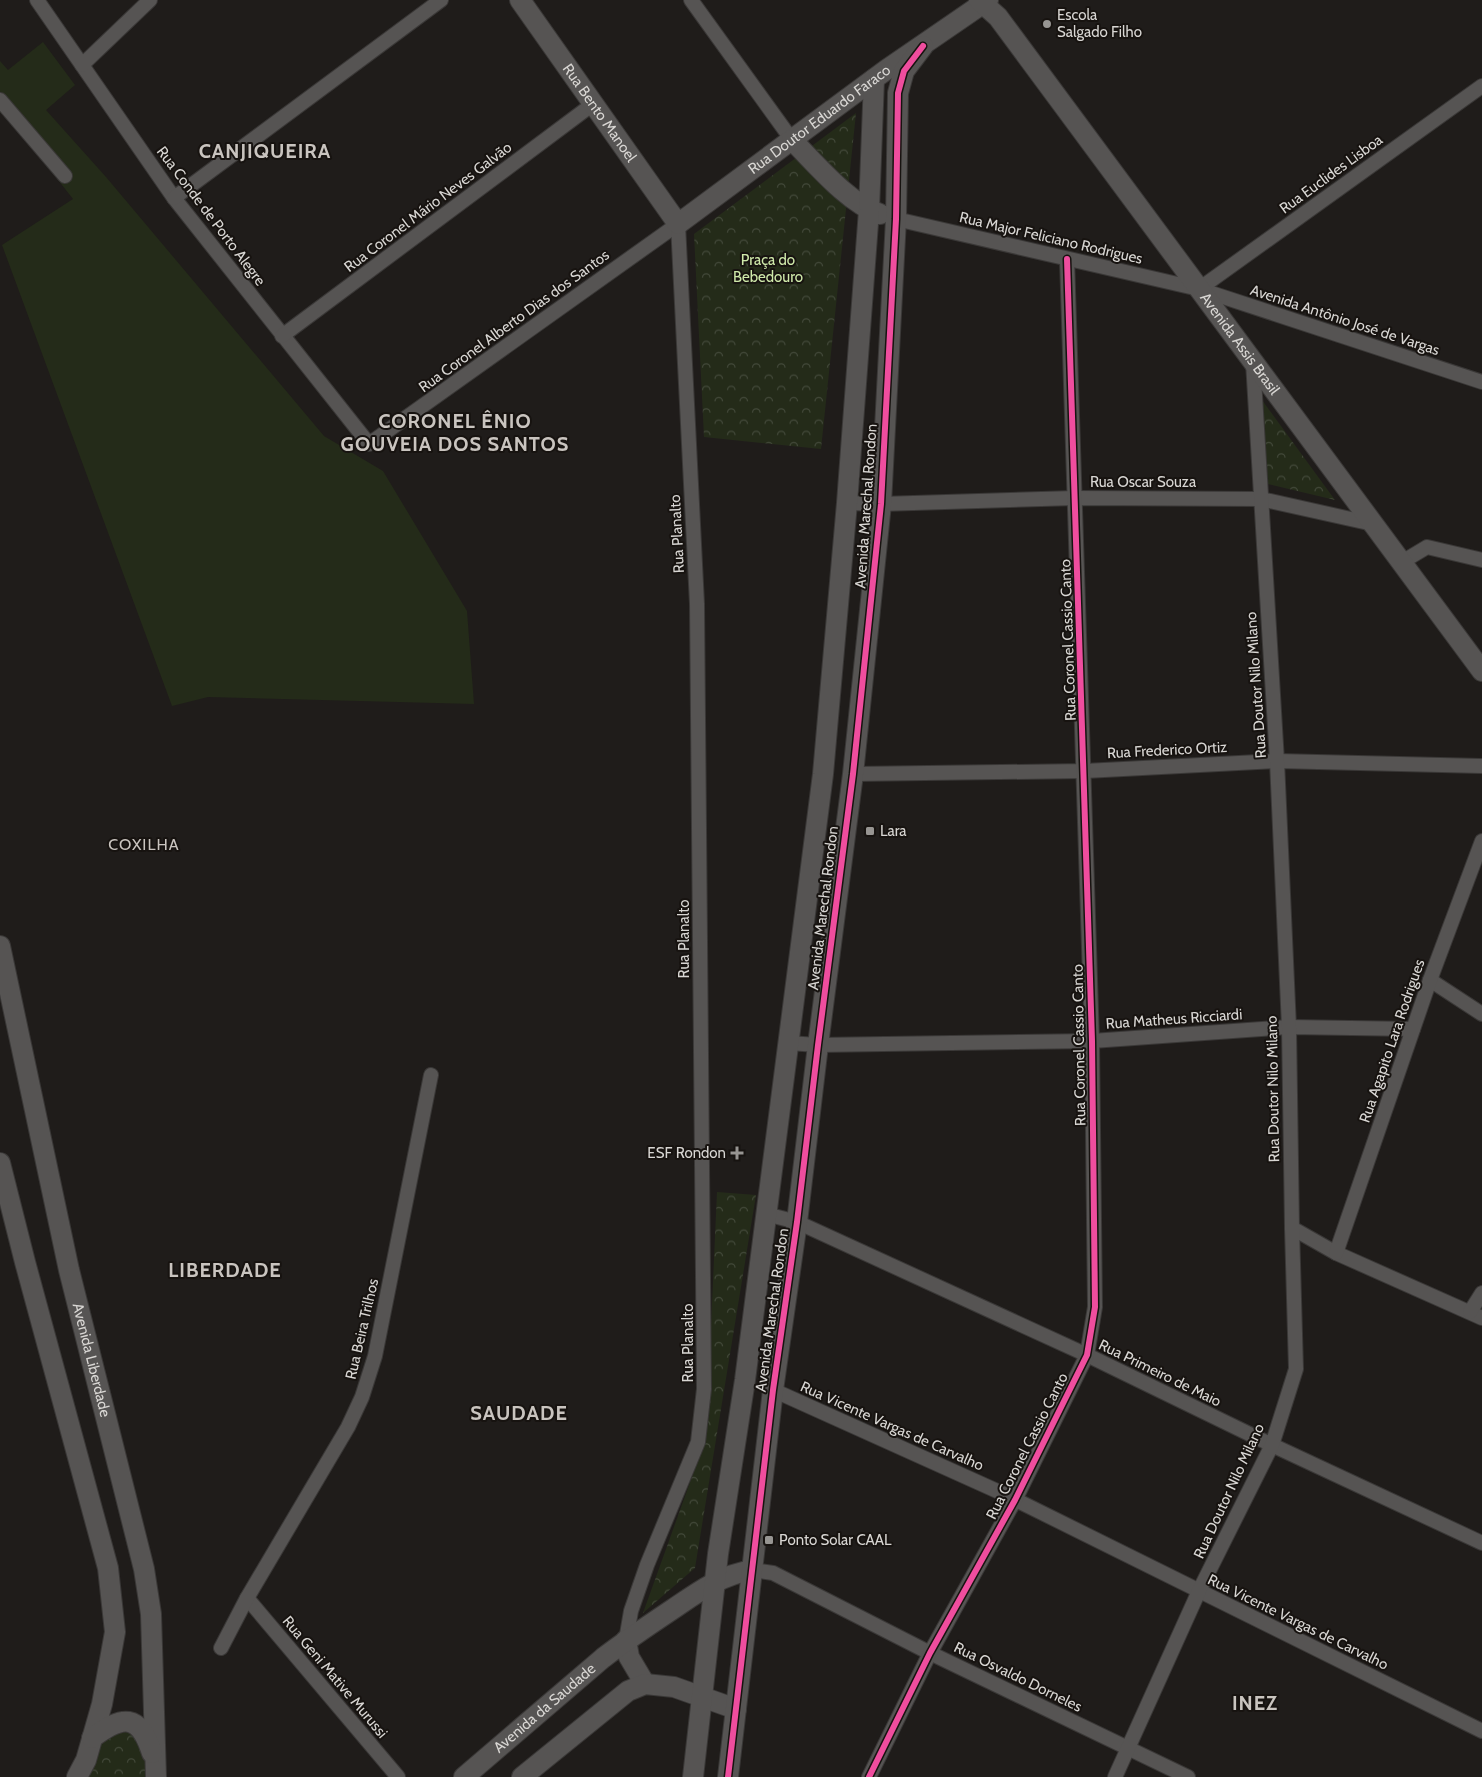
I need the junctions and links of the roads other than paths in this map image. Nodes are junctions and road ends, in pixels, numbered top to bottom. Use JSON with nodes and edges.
{"nodes":[{"id":1,"x":37,"y":0,"type":"edge"},
{"id":2,"x":150,"y":0,"type":"edge"},
{"id":3,"x":441,"y":0,"type":"edge"},
{"id":4,"x":520,"y":0,"type":"edge"},
{"id":5,"x":691,"y":0,"type":"edge"},
{"id":6,"x":989,"y":4,"type":"edge"},
{"id":7,"x":923,"y":46,"type":"junction"},
{"id":8,"x":82,"y":65,"type":"junction"},
{"id":9,"x":874,"y":79,"type":"junction"},
{"id":10,"x":1482,"y":86,"type":"edge"},
{"id":11,"x":0,"y":100,"type":"edge"},
{"id":12,"x":593,"y":104,"type":"junction"},
{"id":13,"x":792,"y":140,"type":"junction"},
{"id":14,"x":65,"y":176,"type":"dead end"},
{"id":15,"x":174,"y":198,"type":"junction"},
{"id":16,"x":869,"y":210,"type":"junction"},
{"id":17,"x":896,"y":219,"type":"junction"},
{"id":18,"x":678,"y":224,"type":"junction"},
{"id":19,"x":1067,"y":259,"type":"junction"},
{"id":20,"x":1199,"y":289,"type":"junction"},
{"id":21,"x":282,"y":336,"type":"junction"},
{"id":22,"x":1253,"y":362,"type":"junction"},
{"id":23,"x":1482,"y":382,"type":"edge"},
{"id":24,"x":369,"y":444,"type":"joint"},
{"id":25,"x":1075,"y":498,"type":"junction"},
{"id":26,"x":1261,"y":499,"type":"junction"},
{"id":27,"x":847,"y":503,"type":"junction"},
{"id":28,"x":881,"y":504,"type":"junction"},
{"id":29,"x":1373,"y":524,"type":"junction"},
{"id":30,"x":1482,"y":560,"type":"edge"},
{"id":31,"x":1402,"y":562,"type":"junction"},
{"id":32,"x":1482,"y":671,"type":"edge"},
{"id":33,"x":1277,"y":761,"type":"junction"},
{"id":34,"x":1482,"y":766,"type":"edge"},
{"id":35,"x":1085,"y":771,"type":"junction"},
{"id":36,"x":853,"y":774,"type":"junction"},
{"id":37,"x":1482,"y":841,"type":"edge"},
{"id":38,"x":0,"y":946,"type":"edge"},
{"id":39,"x":1430,"y":980,"type":"junction"},
{"id":40,"x":1482,"y":1014,"type":"edge"},
{"id":41,"x":1289,"y":1027,"type":"junction"},
{"id":42,"x":1413,"y":1029,"type":"junction"},
{"id":43,"x":1092,"y":1041,"type":"junction"},
{"id":44,"x":788,"y":1043,"type":"junction"},
{"id":45,"x":818,"y":1044,"type":"junction"},
{"id":46,"x":432,"y":1075,"type":"dead end"},
{"id":47,"x":0,"y":1163,"type":"edge"},
{"id":48,"x":766,"y":1214,"type":"junction"},
{"id":49,"x":797,"y":1222,"type":"junction"},
{"id":50,"x":1292,"y":1228,"type":"junction"},
{"id":51,"x":1336,"y":1253,"type":"junction"},
{"id":52,"x":1482,"y":1293,"type":"edge"},
{"id":53,"x":1476,"y":1315,"type":"edge"},
{"id":54,"x":1087,"y":1355,"type":"junction"},
{"id":55,"x":773,"y":1390,"type":"junction"},
{"id":56,"x":1272,"y":1445,"type":"junction"},
{"id":57,"x":1015,"y":1500,"type":"junction"},
{"id":58,"x":1482,"y":1542,"type":"edge"},
{"id":59,"x":752,"y":1570,"type":"junction"},
{"id":60,"x":715,"y":1581,"type":"junction"},
{"id":61,"x":1199,"y":1591,"type":"junction"},
{"id":62,"x":247,"y":1598,"type":"junction"},
{"id":63,"x":626,"y":1640,"type":"junction"},
{"id":64,"x":221,"y":1648,"type":"dead end"},
{"id":65,"x":930,"y":1653,"type":"junction"},
{"id":66,"x":645,"y":1684,"type":"junction"},
{"id":67,"x":702,"y":1697,"type":"junction"},
{"id":68,"x":736,"y":1709,"type":"junction"},
{"id":69,"x":1482,"y":1731,"type":"edge"},
{"id":70,"x":92,"y":1738,"type":"junction"},
{"id":71,"x":1128,"y":1748,"type":"junction"},
{"id":72,"x":156,"y":1771,"type":"edge"},
{"id":73,"x":77,"y":1777,"type":"edge"},
{"id":74,"x":398,"y":1777,"type":"edge"},
{"id":75,"x":464,"y":1777,"type":"edge"},
{"id":76,"x":522,"y":1777,"type":"edge"},
{"id":77,"x":693,"y":1777,"type":"edge"},
{"id":78,"x":728,"y":1777,"type":"edge"},
{"id":79,"x":869,"y":1777,"type":"edge"},
{"id":80,"x":1115,"y":1777,"type":"edge"},
{"id":81,"x":1188,"y":1777,"type":"edge"}],
"edges":[{"from":1,"to":8,"type":"street","name":"Rua Conde de Porto Alegre"},
{"from":2,"to":8,"type":"street"},
{"from":3,"to":15,"type":"street"},
{"from":4,"to":12,"type":"main road","name":"Rua Bento Manoel"},
{"from":5,"to":13,"type":"street"},
{"from":6,"to":7,"type":"main road","name":"Rua Doutor Eduardo Faraco"},
{"from":6,"to":20,"type":"main road","name":"Avenida Assis Brasil"},
{"from":7,"to":9,"type":"main road","name":"Rua Doutor Eduardo Faraco"},
{"from":7,"to":17,"type":"main road","name":"Avenida Marechal Rondon"},
{"from":8,"to":15,"type":"street","name":"Rua Conde de Porto Alegre"},
{"from":9,"to":13,"type":"main road","name":"Rua Doutor Eduardo Faraco"},
{"from":9,"to":16,"type":"main road","name":"Avenida Marechal Rondon"},
{"from":10,"to":20,"type":"street","name":"Rua Euclides Lisboa"},
{"from":11,"to":14,"type":"street"},
{"from":12,"to":18,"type":"main road","name":"Rua Bento Manoel"},
{"from":12,"to":21,"type":"street","name":"Rua Coronel Mário Neves Galvão"},
{"from":13,"to":16,"type":"main road"},
{"from":13,"to":18,"type":"main road","name":"Rua Doutor Eduardo Faraco"},
{"from":15,"to":21,"type":"street","name":"Rua Conde de Porto Alegre"},
{"from":16,"to":17,"type":"main road"},
{"from":16,"to":27,"type":"main road","name":"Avenida Marechal Rondon"},
{"from":17,"to":19,"type":"street","name":"Rua Major Feliciano Rodrigues"},
{"from":17,"to":28,"type":"main road","name":"Avenida Marechal Rondon"},
{"from":18,"to":24,"type":"street","name":"Rua Coronel Alberto Dias dos Santos"},
{"from":18,"to":63,"type":"street","name":"Rua Planalto"},
{"from":19,"to":20,"type":"street","name":"Rua Major Feliciano Rodrigues"},
{"from":19,"to":25,"type":"street","name":"Rua Coronel Cassio Canto"},
{"from":20,"to":22,"type":"main road","name":"Avenida Assis Brasil"},
{"from":20,"to":23,"type":"street","name":"Avenida Antônio José de Vargas"},
{"from":21,"to":24,"type":"street","name":"Rua Conde de Porto Alegre"},
{"from":22,"to":26,"type":"street","name":"Rua Doutor Nilo Milano"},
{"from":22,"to":29,"type":"main road","name":"Avenida Assis Brasil"},
{"from":25,"to":26,"type":"street","name":"Rua Oscar Souza"},
{"from":25,"to":28,"type":"street","name":"Rua Oscar Souza"},
{"from":25,"to":35,"type":"street","name":"Rua Coronel Cassio Canto"},
{"from":26,"to":29,"type":"street","name":"Rua Oscar Souza"},
{"from":26,"to":33,"type":"street","name":"Rua Doutor Nilo Milano"},
{"from":27,"to":28,"type":"street","name":"Avenida Marechal Rondon"},
{"from":27,"to":44,"type":"main road","name":"Avenida Marechal Rondon"},
{"from":28,"to":36,"type":"main road","name":"Avenida Marechal Rondon"},
{"from":29,"to":31,"type":"main road","name":"Avenida Assis Brasil"},
{"from":30,"to":31,"type":"street"},
{"from":31,"to":32,"type":"main road","name":"Avenida Assis Brasil"},
{"from":33,"to":34,"type":"street","name":"Rua Frederico Ortiz"},
{"from":33,"to":35,"type":"street","name":"Rua Frederico Ortiz"},
{"from":33,"to":41,"type":"street","name":"Rua Doutor Nilo Milano"},
{"from":35,"to":36,"type":"street","name":"Rua Frederico Ortiz"},
{"from":35,"to":43,"type":"street","name":"Rua Coronel Cassio Canto"},
{"from":36,"to":45,"type":"main road","name":"Avenida Marechal Rondon"},
{"from":37,"to":39,"type":"street","name":"Rua Agapito Lara Rodrigues"},
{"from":38,"to":72,"type":"main road","name":"Avenida Liberdade"},
{"from":39,"to":40,"type":"street"},
{"from":39,"to":42,"type":"street","name":"Rua Agapito Lara Rodrigues"},
{"from":41,"to":42,"type":"street","name":"Rua Matheus Ricciardi"},
{"from":41,"to":43,"type":"street","name":"Rua Matheus Ricciardi"},
{"from":41,"to":50,"type":"street","name":"Rua Doutor Nilo Milano"},
{"from":42,"to":51,"type":"street","name":"Rua Agapito Lara Rodrigues"},
{"from":43,"to":45,"type":"street","name":"Rua Matheus Ricciardi"},
{"from":43,"to":54,"type":"street","name":"Rua Coronel Cassio Canto"},
{"from":44,"to":45,"type":"street"},
{"from":44,"to":48,"type":"main road","name":"Avenida Marechal Rondon"},
{"from":45,"to":49,"type":"main road","name":"Avenida Marechal Rondon"},
{"from":46,"to":62,"type":"street","name":"Rua Beira Trilhos"},
{"from":47,"to":70,"type":"main road"},
{"from":48,"to":49,"type":"street","name":"Avenida Marechal Rondon"},
{"from":48,"to":60,"type":"main road","name":"Avenida Marechal Rondon"},
{"from":49,"to":54,"type":"street","name":"Rua Primeiro de Maio"},
{"from":49,"to":55,"type":"main road","name":"Avenida Marechal Rondon"},
{"from":50,"to":51,"type":"street"},
{"from":50,"to":56,"type":"street","name":"Rua Doutor Nilo Milano"},
{"from":51,"to":53,"type":"street"},
{"from":52,"to":53,"type":"street"},
{"from":54,"to":56,"type":"street","name":"Rua Primeiro de Maio"},
{"from":54,"to":57,"type":"street","name":"Rua Coronel Cassio Canto"},
{"from":55,"to":57,"type":"street","name":"Rua Vicente Vargas de Carvalho"},
{"from":55,"to":59,"type":"main road","name":"Avenida Marechal Rondon"},
{"from":56,"to":58,"type":"street","name":"Rua Primeiro de Maio"},
{"from":56,"to":61,"type":"street","name":"Rua Doutor Nilo Milano"},
{"from":57,"to":61,"type":"street","name":"Rua Vicente Vargas de Carvalho"},
{"from":57,"to":65,"type":"street","name":"Rua Coronel Cassio Canto"},
{"from":59,"to":60,"type":"main road"},
{"from":59,"to":65,"type":"street","name":"Rua Osvaldo Dorneles"},
{"from":59,"to":68,"type":"main road","name":"Avenida Marechal Rondon"},
{"from":60,"to":63,"type":"main road"},
{"from":60,"to":67,"type":"main road","name":"Avenida Marechal Rondon"},
{"from":61,"to":69,"type":"street","name":"Rua Vicente Vargas de Carvalho"},
{"from":61,"to":71,"type":"street","name":"Rua Doutor Nilo Milano"},
{"from":62,"to":64,"type":"street","name":"Rua Beira Trilhos"},
{"from":62,"to":74,"type":"street","name":"Rua Geni Mative Murussi"},
{"from":63,"to":66,"type":"main road"},
{"from":63,"to":75,"type":"main road","name":"Avenida da Saudade"},
{"from":65,"to":71,"type":"street","name":"Rua Osvaldo Dorneles"},
{"from":65,"to":79,"type":"street","name":"Rua Coronel Cassio Canto"},
{"from":66,"to":67,"type":"main road"},
{"from":66,"to":76,"type":"main road"},
{"from":67,"to":68,"type":"main road"},
{"from":67,"to":77,"type":"main road","name":"Avenida Marechal Rondon"},
{"from":68,"to":78,"type":"main road","name":"Avenida Marechal Rondon"},
{"from":70,"to":72,"type":"main road"},
{"from":70,"to":73,"type":"main road"},
{"from":71,"to":80,"type":"street","name":"Rua Doutor Nilo Milano"},
{"from":71,"to":81,"type":"street","name":"Rua Osvaldo Dorneles"}]}
